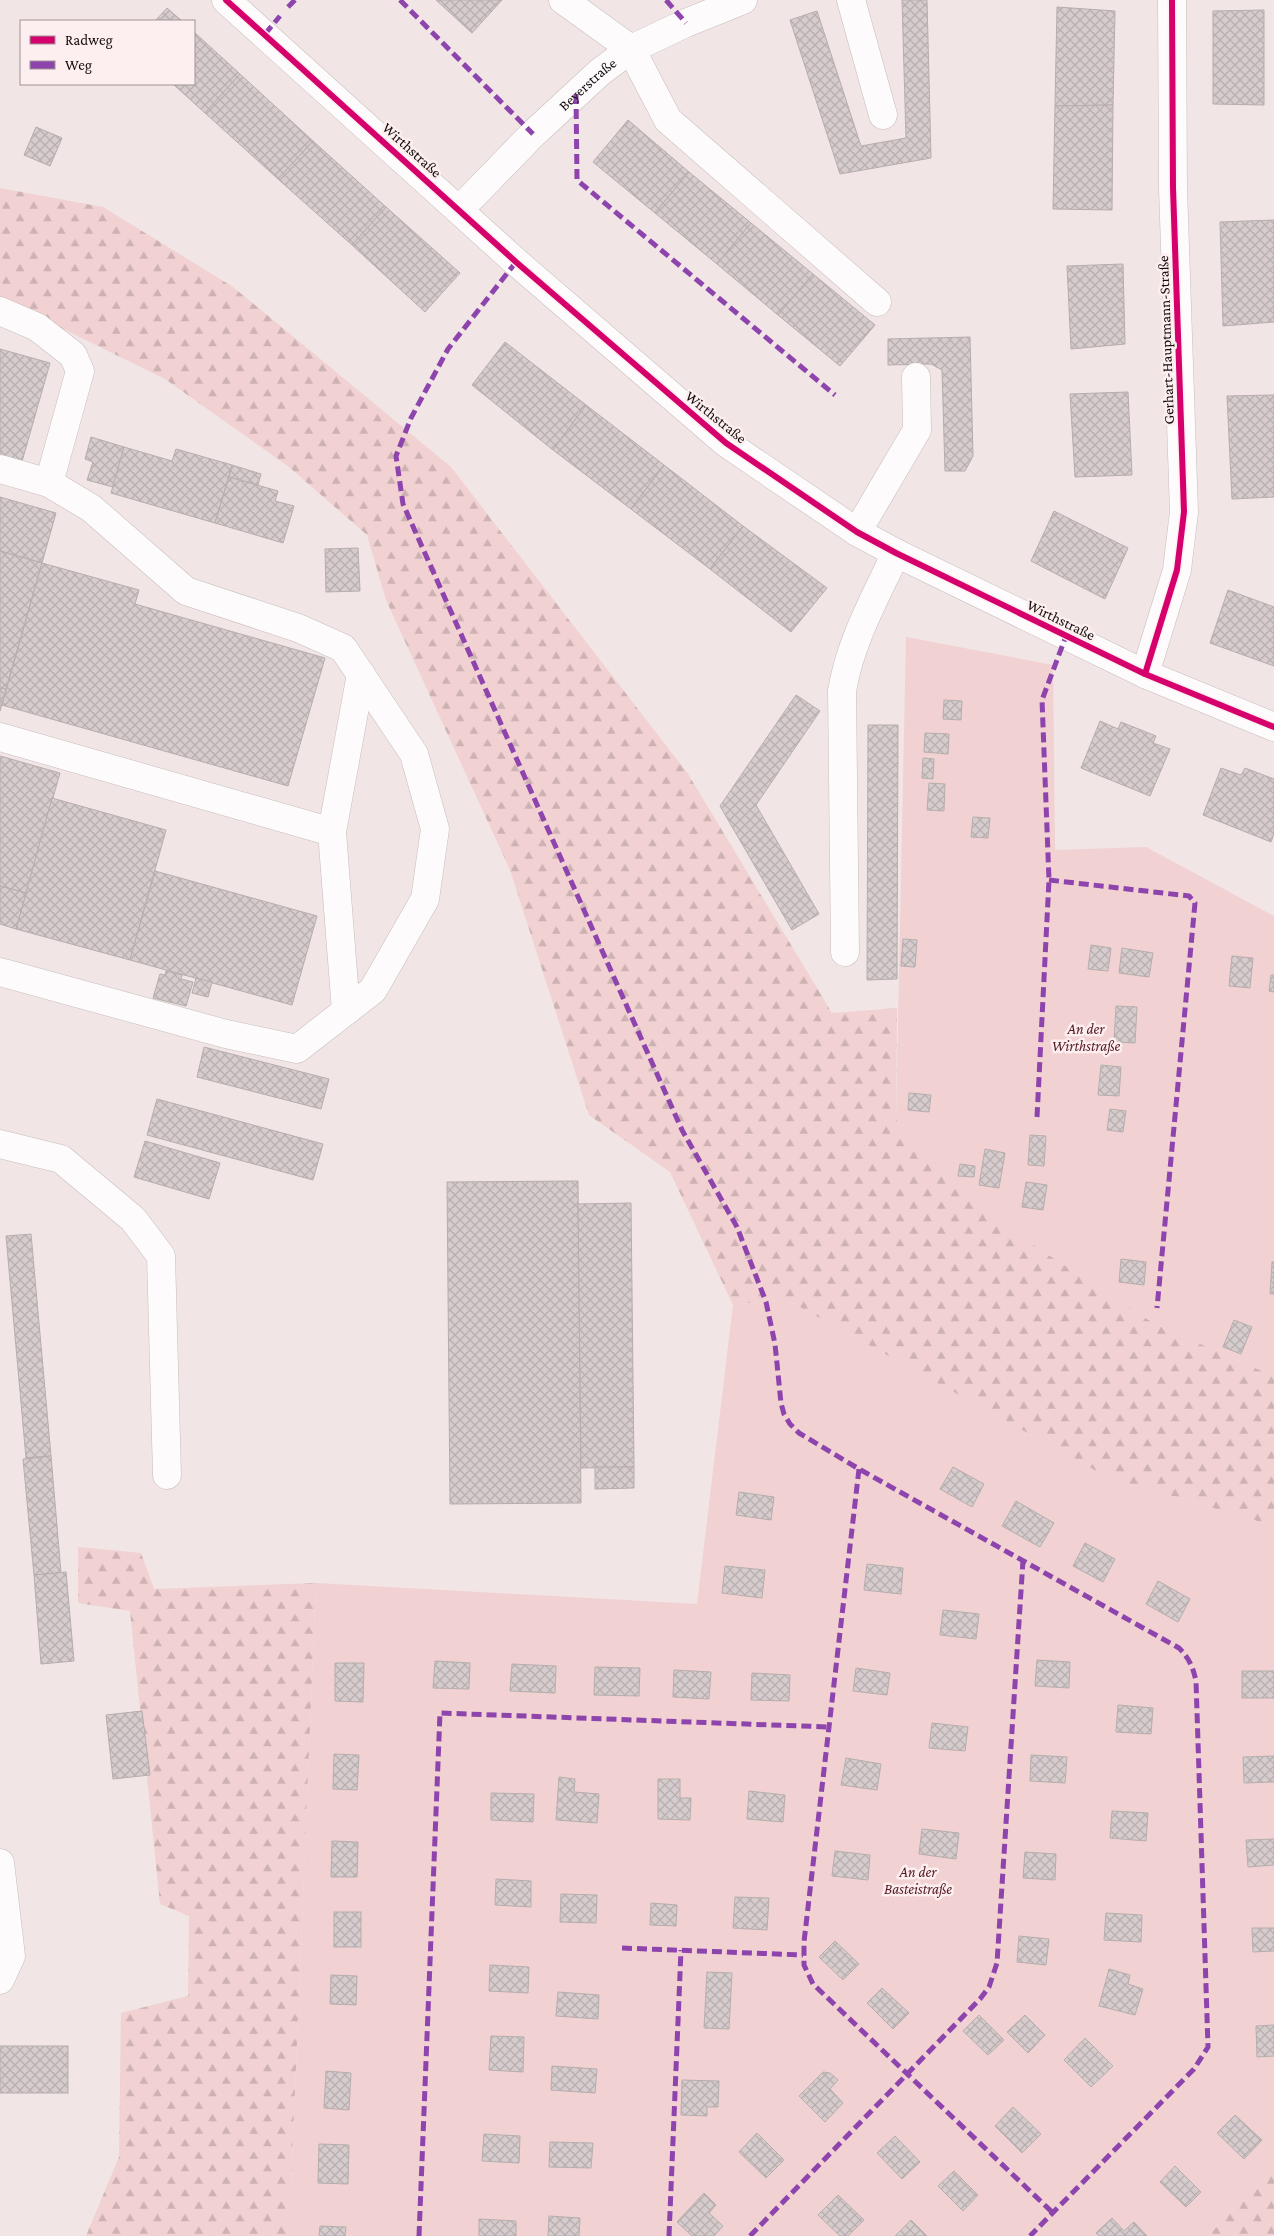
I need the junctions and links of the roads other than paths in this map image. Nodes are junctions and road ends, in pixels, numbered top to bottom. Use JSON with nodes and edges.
{"nodes":[{"id":1,"x":226,"y":0,"type":"edge"},
{"id":2,"x":563,"y":0,"type":"edge"},
{"id":3,"x":743,"y":0,"type":"edge"},
{"id":4,"x":851,"y":0,"type":"edge"},
{"id":5,"x":1172,"y":0,"type":"edge"},
{"id":6,"x":631,"y":49,"type":"junction"},
{"id":7,"x":883,"y":115,"type":"dead end"},
{"id":8,"x":460,"y":210,"type":"junction"},
{"id":9,"x":877,"y":302,"type":"dead end"},
{"id":10,"x":0,"y":311,"type":"edge"},
{"id":11,"x":916,"y":377,"type":"dead end"},
{"id":12,"x":0,"y":469,"type":"edge"},
{"id":13,"x":50,"y":483,"type":"junction"},
{"id":14,"x":857,"y":532,"type":"junction"},
{"id":15,"x":896,"y":553,"type":"junction"},
{"id":16,"x":360,"y":674,"type":"junction"},
{"id":17,"x":1145,"y":674,"type":"junction"},
{"id":18,"x":1274,"y":727,"type":"edge"},
{"id":19,"x":0,"y":737,"type":"edge"},
{"id":20,"x":332,"y":832,"type":"junction"},
{"id":21,"x":845,"y":952,"type":"dead end"},
{"id":22,"x":0,"y":972,"type":"edge"},
{"id":23,"x":346,"y":1011,"type":"junction"},
{"id":24,"x":0,"y":1144,"type":"edge"},
{"id":25,"x":167,"y":1475,"type":"dead end"},
{"id":26,"x":0,"y":1863,"type":"edge"},
{"id":27,"x":0,"y":1980,"type":"edge"}],
"edges":[{"from":1,"to":8,"type":"street","name":"Wirthstraße"},
{"from":2,"to":6,"type":"street"},
{"from":3,"to":6,"type":"street","name":"Beyerstraße"},
{"from":4,"to":7,"type":"street"},
{"from":5,"to":17,"type":"street","name":"Gerhart-Hauptmann-Straße"},
{"from":6,"to":8,"type":"street","name":"Beyerstraße"},
{"from":6,"to":9,"type":"street"},
{"from":8,"to":14,"type":"street","name":"Wirthstraße"},
{"from":10,"to":13,"type":"street"},
{"from":11,"to":14,"type":"street"},
{"from":12,"to":13,"type":"street"},
{"from":13,"to":16,"type":"street"},
{"from":14,"to":15,"type":"street","name":"Wirthstraße"},
{"from":15,"to":17,"type":"street","name":"Wirthstraße"},
{"from":15,"to":21,"type":"street"},
{"from":16,"to":20,"type":"street"},
{"from":16,"to":23,"type":"street"},
{"from":17,"to":18,"type":"street","name":"Wirthstraße"},
{"from":19,"to":20,"type":"street"},
{"from":20,"to":23,"type":"street"},
{"from":22,"to":23,"type":"street"},
{"from":24,"to":25,"type":"street"},
{"from":26,"to":27,"type":"street"}]}
